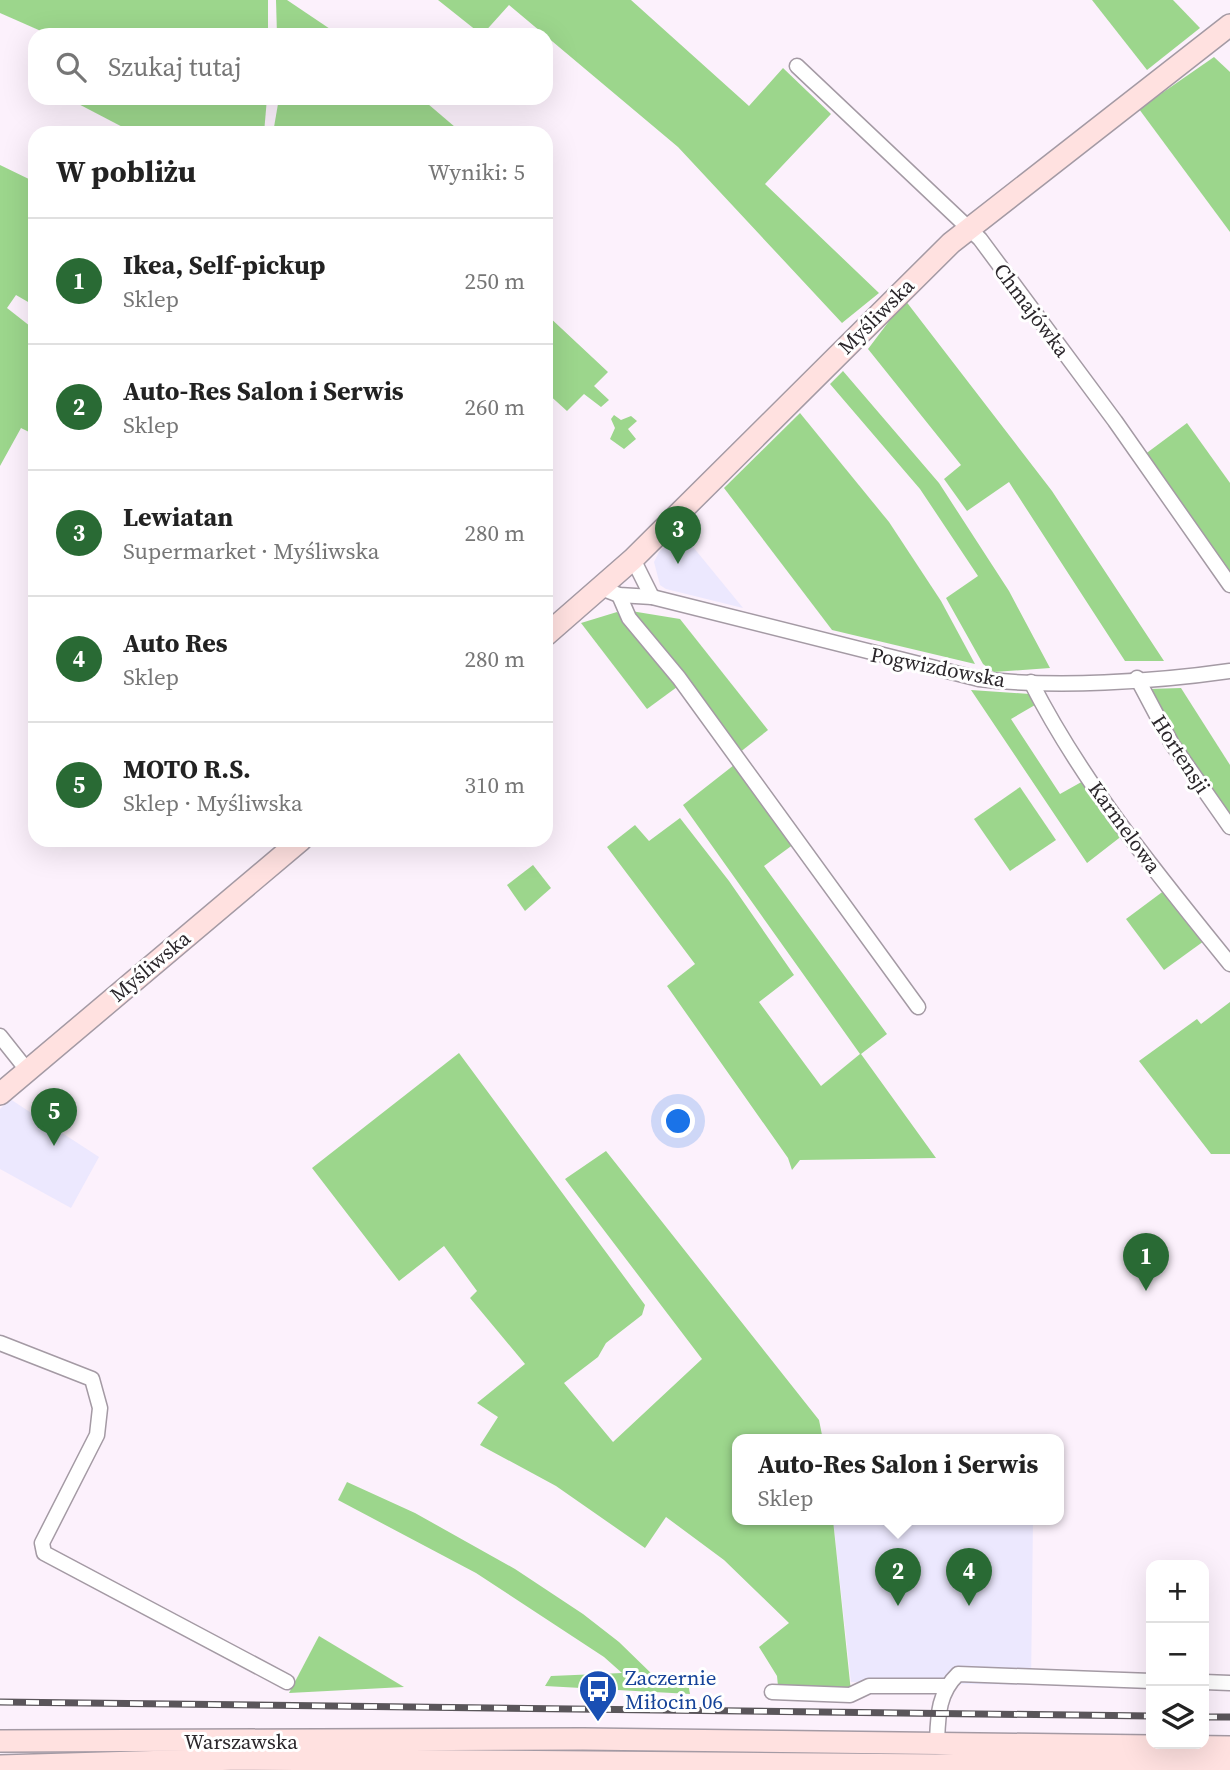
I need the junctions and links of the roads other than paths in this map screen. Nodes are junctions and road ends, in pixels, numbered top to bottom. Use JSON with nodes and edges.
{"nodes":[{"id":1,"x":1230,"y":25,"type":"edge"},
{"id":2,"x":797,"y":66,"type":"dead end"},
{"id":3,"x":967,"y":228,"type":"junction"},
{"id":4,"x":633,"y":559,"type":"junction"},
{"id":5,"x":1230,"y":585,"type":"edge"},
{"id":6,"x":610,"y":591,"type":"junction"},
{"id":7,"x":653,"y":597,"type":"junction"},
{"id":8,"x":553,"y":630,"type":"edge"},
{"id":9,"x":1230,"y":671,"type":"edge"},
{"id":10,"x":1137,"y":678,"type":"junction"},
{"id":11,"x":1031,"y":682,"type":"junction"},
{"id":12,"x":1230,"y":827,"type":"edge"},
{"id":13,"x":293,"y":847,"type":"edge"},
{"id":14,"x":1230,"y":964,"type":"edge"},
{"id":15,"x":918,"y":1007,"type":"dead end"},
{"id":16,"x":0,"y":1036,"type":"edge"},
{"id":17,"x":27,"y":1070,"type":"junction"},
{"id":18,"x":0,"y":1094,"type":"edge"},
{"id":19,"x":0,"y":1343,"type":"edge"},
{"id":20,"x":1146,"y":1681,"type":"edge"},
{"id":21,"x":287,"y":1682,"type":"dead end"},
{"id":22,"x":1209,"y":1682,"type":"edge"},
{"id":23,"x":1230,"y":1683,"type":"edge"},
{"id":24,"x":946,"y":1686,"type":"junction"},
{"id":25,"x":772,"y":1692,"type":"dead end"},
{"id":26,"x":0,"y":1741,"type":"edge"},
{"id":27,"x":829,"y":1742,"type":"junction"},
{"id":28,"x":937,"y":1742,"type":"junction"},
{"id":29,"x":1230,"y":1747,"type":"edge"},
{"id":30,"x":1230,"y":1765,"type":"edge"},
{"id":31,"x":0,"y":1766,"type":"edge"},
{"id":32,"x":823,"y":1767,"type":"edge"}],
"edges":[{"from":1,"to":3,"type":"main road","name":"Myśliwska"},
{"from":2,"to":3,"type":"street","name":"Chmajówka"},
{"from":3,"to":4,"type":"main road","name":"Myśliwska"},
{"from":3,"to":5,"type":"street","name":"Chmajówka"},
{"from":4,"to":6,"type":"main road","name":"Myśliwska"},
{"from":4,"to":7,"type":"street"},
{"from":6,"to":7,"type":"street","name":"Pogwizdowska"},
{"from":6,"to":8,"type":"main road","name":"Myśliwska"},
{"from":6,"to":15,"type":"street"},
{"from":7,"to":11,"type":"street","name":"Pogwizdowska"},
{"from":9,"to":10,"type":"street","name":"Pogwizdowska"},
{"from":10,"to":11,"type":"street","name":"Pogwizdowska"},
{"from":10,"to":12,"type":"street","name":"Hortensji"},
{"from":11,"to":14,"type":"street","name":"Karmelowa"},
{"from":13,"to":17,"type":"main road","name":"Myśliwska"},
{"from":16,"to":17,"type":"street"},
{"from":17,"to":18,"type":"main road","name":"Myśliwska"},
{"from":19,"to":21,"type":"street"},
{"from":20,"to":24,"type":"street"},
{"from":22,"to":23,"type":"street"},
{"from":24,"to":25,"type":"street"},
{"from":24,"to":28,"type":"street"},
{"from":26,"to":27,"type":"main road","name":"Warszawska"},
{"from":27,"to":28,"type":"main road","name":"Warszawska"},
{"from":27,"to":32,"type":"street"},
{"from":28,"to":29,"type":"main road","name":"Warszawska"},
{"from":30,"to":32,"type":"main road","name":"Warszawska"},
{"from":31,"to":32,"type":"main road","name":"Warszawska"}]}
